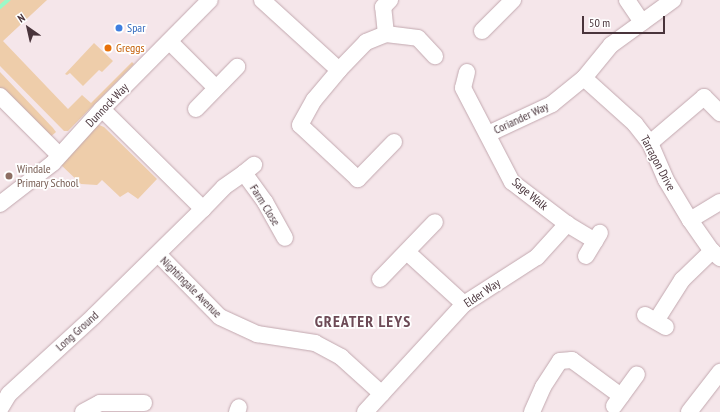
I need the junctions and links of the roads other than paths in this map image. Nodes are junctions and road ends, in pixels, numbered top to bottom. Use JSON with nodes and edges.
{"nodes":[{"id":1,"x":210,"y":0,"type":"edge"},
{"id":2,"x":262,"y":0,"type":"edge"},
{"id":3,"x":390,"y":0,"type":"edge"},
{"id":4,"x":513,"y":0,"type":"edge"},
{"id":5,"x":627,"y":0,"type":"edge"},
{"id":6,"x":673,"y":0,"type":"edge"},
{"id":7,"x":642,"y":22,"type":"junction"},
{"id":8,"x":482,"y":31,"type":"dead end"},
{"id":9,"x":386,"y":34,"type":"junction"},
{"id":10,"x":170,"y":42,"type":"junction"},
{"id":11,"x":435,"y":56,"type":"dead end"},
{"id":12,"x":237,"y":68,"type":"dead end"},
{"id":13,"x":339,"y":70,"type":"junction"},
{"id":14,"x":467,"y":72,"type":"dead end"},
{"id":15,"x":584,"y":78,"type":"junction"},
{"id":16,"x":216,"y":88,"type":"junction"},
{"id":17,"x":0,"y":96,"type":"edge"},
{"id":18,"x":102,"y":109,"type":"junction"},
{"id":19,"x":196,"y":109,"type":"dead end"},
{"id":20,"x":720,"y":113,"type":"edge"},
{"id":21,"x":488,"y":134,"type":"junction"},
{"id":22,"x":394,"y":142,"type":"dead end"},
{"id":23,"x":650,"y":143,"type":"junction"},
{"id":24,"x":59,"y":155,"type":"junction"},
{"id":25,"x":720,"y":202,"type":"edge"},
{"id":26,"x":0,"y":204,"type":"edge"},
{"id":27,"x":202,"y":209,"type":"junction"},
{"id":28,"x":690,"y":220,"type":"junction"},
{"id":29,"x":435,"y":222,"type":"dead end"},
{"id":30,"x":567,"y":224,"type":"junction"},
{"id":31,"x":285,"y":238,"type":"dead end"},
{"id":32,"x":407,"y":252,"type":"junction"},
{"id":33,"x":158,"y":254,"type":"junction"},
{"id":34,"x":716,"y":254,"type":"edge"},
{"id":35,"x":586,"y":256,"type":"dead end"},
{"id":36,"x":380,"y":280,"type":"dead end"},
{"id":37,"x":464,"y":304,"type":"junction"},
{"id":38,"x":656,"y":321,"type":"dead end"},
{"id":39,"x":720,"y":372,"type":"edge"},
{"id":40,"x":637,"y":374,"type":"dead end"},
{"id":41,"x":382,"y":394,"type":"junction"},
{"id":42,"x":144,"y":403,"type":"dead end"},
{"id":43,"x":0,"y":409,"type":"edge"},
{"id":44,"x":83,"y":412,"type":"edge"},
{"id":45,"x":365,"y":412,"type":"edge"},
{"id":46,"x":532,"y":412,"type":"edge"},
{"id":47,"x":689,"y":412,"type":"edge"}],
"edges":[{"from":1,"to":10,"type":"street","name":"Dunnock Way"},
{"from":2,"to":13,"type":"street"},
{"from":3,"to":9,"type":"street"},
{"from":4,"to":8,"type":"street"},
{"from":5,"to":7,"type":"street"},
{"from":6,"to":7,"type":"street","name":"Coriander Way"},
{"from":7,"to":15,"type":"street","name":"Coriander Way"},
{"from":9,"to":11,"type":"street"},
{"from":9,"to":13,"type":"street"},
{"from":10,"to":16,"type":"street"},
{"from":10,"to":18,"type":"street","name":"Dunnock Way"},
{"from":12,"to":16,"type":"street"},
{"from":13,"to":22,"type":"street"},
{"from":14,"to":21,"type":"street","name":"Sage Walk"},
{"from":15,"to":21,"type":"street","name":"Coriander Way"},
{"from":15,"to":23,"type":"street","name":"Tarragon Drive"},
{"from":16,"to":19,"type":"street"},
{"from":17,"to":24,"type":"street"},
{"from":18,"to":24,"type":"street","name":"Dunnock Way"},
{"from":18,"to":27,"type":"street"},
{"from":20,"to":23,"type":"street"},
{"from":21,"to":30,"type":"street","name":"Sage Walk"},
{"from":23,"to":28,"type":"street","name":"Tarragon Drive"},
{"from":24,"to":26,"type":"street","name":"Dunnock Way"},
{"from":25,"to":28,"type":"street"},
{"from":27,"to":31,"type":"street","name":"Farm Close"},
{"from":27,"to":33,"type":"street","name":"Nightingale Avenue"},
{"from":28,"to":34,"type":"street","name":"Tarragon Drive"},
{"from":29,"to":32,"type":"street"},
{"from":30,"to":35,"type":"street"},
{"from":30,"to":37,"type":"street","name":"Elder Way"},
{"from":32,"to":36,"type":"street"},
{"from":32,"to":37,"type":"street"},
{"from":33,"to":41,"type":"street","name":"Nightingale Avenue"},
{"from":33,"to":43,"type":"street","name":"Long Ground"},
{"from":34,"to":38,"type":"street"},
{"from":37,"to":41,"type":"street","name":"Elder Way"},
{"from":39,"to":47,"type":"street"},
{"from":40,"to":46,"type":"street"},
{"from":41,"to":45,"type":"street"},
{"from":42,"to":44,"type":"street"}]}
